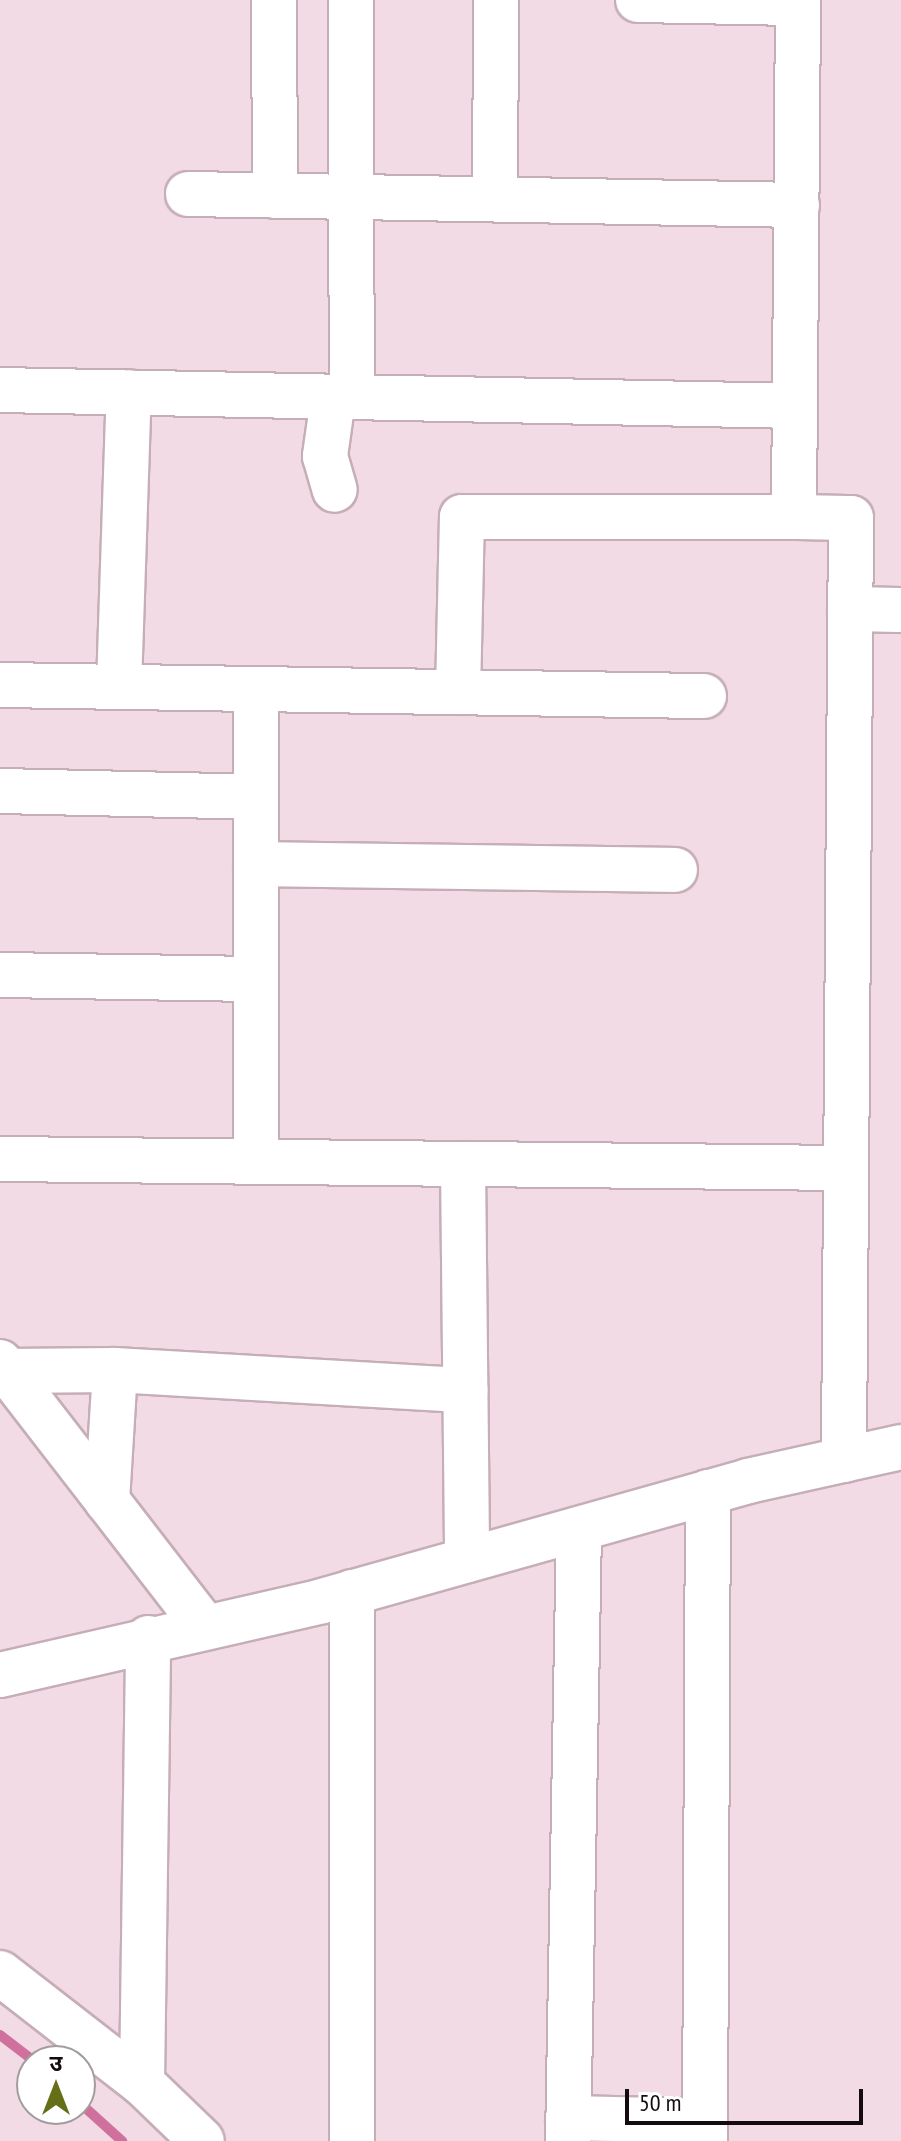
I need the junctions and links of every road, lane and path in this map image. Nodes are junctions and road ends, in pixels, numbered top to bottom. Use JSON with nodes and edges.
{"nodes":[{"id":1,"x":274,"y":0,"type":"edge"},
{"id":2,"x":351,"y":0,"type":"edge"},
{"id":3,"x":496,"y":0,"type":"edge"},
{"id":4,"x":638,"y":0,"type":"edge"},
{"id":5,"x":188,"y":194,"type":"dead end"},
{"id":6,"x":275,"y":196,"type":"junction"},
{"id":7,"x":355,"y":197,"type":"junction"},
{"id":8,"x":495,"y":199,"type":"junction"},
{"id":9,"x":797,"y":205,"type":"junction"},
{"id":10,"x":0,"y":390,"type":"edge"},
{"id":11,"x":129,"y":392,"type":"junction"},
{"id":12,"x":342,"y":398,"type":"junction"},
{"id":13,"x":795,"y":406,"type":"junction"},
{"id":14,"x":335,"y":490,"type":"dead end"},
{"id":15,"x":794,"y":517,"type":"junction"},
{"id":16,"x":850,"y":609,"type":"junction"},
{"id":17,"x":901,"y":610,"type":"edge"},
{"id":18,"x":0,"y":685,"type":"edge"},
{"id":19,"x":119,"y":686,"type":"junction"},
{"id":20,"x":256,"y":689,"type":"junction"},
{"id":21,"x":458,"y":692,"type":"junction"},
{"id":22,"x":704,"y":696,"type":"dead end"},
{"id":23,"x":0,"y":791,"type":"edge"},
{"id":24,"x":256,"y":797,"type":"junction"},
{"id":25,"x":256,"y":864,"type":"junction"},
{"id":26,"x":675,"y":870,"type":"dead end"},
{"id":27,"x":0,"y":975,"type":"edge"},
{"id":28,"x":256,"y":979,"type":"junction"},
{"id":29,"x":0,"y":1159,"type":"edge"},
{"id":30,"x":256,"y":1161,"type":"junction"},
{"id":31,"x":463,"y":1164,"type":"junction"},
{"id":32,"x":846,"y":1168,"type":"junction"},
{"id":33,"x":4,"y":1367,"type":"edge"},
{"id":34,"x":115,"y":1370,"type":"junction"},
{"id":35,"x":465,"y":1390,"type":"junction"},
{"id":36,"x":901,"y":1447,"type":"edge"},
{"id":37,"x":844,"y":1460,"type":"junction"},
{"id":38,"x":708,"y":1492,"type":"junction"},
{"id":39,"x":107,"y":1501,"type":"junction"},
{"id":40,"x":579,"y":1529,"type":"junction"},
{"id":41,"x":467,"y":1560,"type":"junction"},
{"id":42,"x":352,"y":1592,"type":"junction"},
{"id":43,"x":204,"y":1626,"type":"junction"},
{"id":44,"x":148,"y":1638,"type":"junction"},
{"id":45,"x":0,"y":1675,"type":"edge"},
{"id":46,"x":0,"y":1973,"type":"edge"},
{"id":47,"x":142,"y":2083,"type":"junction"},
{"id":48,"x":568,"y":2130,"type":"edge"},
{"id":49,"x":705,"y":2131,"type":"edge"},
{"id":50,"x":202,"y":2141,"type":"edge"},
{"id":51,"x":352,"y":2141,"type":"edge"}],
"edges":[{"from":1,"to":6,"type":"street"},
{"from":2,"to":7,"type":"street"},
{"from":3,"to":8,"type":"street"},
{"from":4,"to":9,"type":"street"},
{"from":5,"to":6,"type":"street"},
{"from":6,"to":7,"type":"street"},
{"from":7,"to":8,"type":"street"},
{"from":7,"to":12,"type":"street"},
{"from":8,"to":9,"type":"street"},
{"from":9,"to":13,"type":"street"},
{"from":10,"to":11,"type":"street"},
{"from":11,"to":12,"type":"street"},
{"from":11,"to":19,"type":"street"},
{"from":12,"to":13,"type":"street"},
{"from":12,"to":14,"type":"street"},
{"from":13,"to":15,"type":"street"},
{"from":15,"to":16,"type":"street"},
{"from":15,"to":21,"type":"street"},
{"from":16,"to":17,"type":"street"},
{"from":16,"to":32,"type":"street"},
{"from":18,"to":19,"type":"street"},
{"from":19,"to":20,"type":"street"},
{"from":20,"to":21,"type":"street"},
{"from":20,"to":24,"type":"street"},
{"from":21,"to":22,"type":"street"},
{"from":23,"to":24,"type":"street"},
{"from":24,"to":25,"type":"street"},
{"from":25,"to":26,"type":"street"},
{"from":25,"to":28,"type":"street"},
{"from":27,"to":28,"type":"street"},
{"from":28,"to":30,"type":"street"},
{"from":29,"to":30,"type":"street"},
{"from":30,"to":31,"type":"street"},
{"from":31,"to":32,"type":"street"},
{"from":31,"to":35,"type":"street"},
{"from":32,"to":37,"type":"street"},
{"from":33,"to":34,"type":"street"},
{"from":33,"to":39,"type":"street"},
{"from":34,"to":35,"type":"street"},
{"from":34,"to":39,"type":"street"},
{"from":35,"to":41,"type":"street"},
{"from":36,"to":37,"type":"street"},
{"from":37,"to":38,"type":"street"},
{"from":38,"to":40,"type":"street"},
{"from":38,"to":49,"type":"street"},
{"from":39,"to":43,"type":"street"},
{"from":40,"to":41,"type":"street"},
{"from":40,"to":48,"type":"street"},
{"from":41,"to":42,"type":"street"},
{"from":42,"to":43,"type":"street"},
{"from":42,"to":51,"type":"street"},
{"from":43,"to":44,"type":"street"},
{"from":44,"to":45,"type":"street"},
{"from":44,"to":47,"type":"street"},
{"from":46,"to":47,"type":"street"},
{"from":47,"to":50,"type":"street"},
{"from":48,"to":49,"type":"street"}]}
